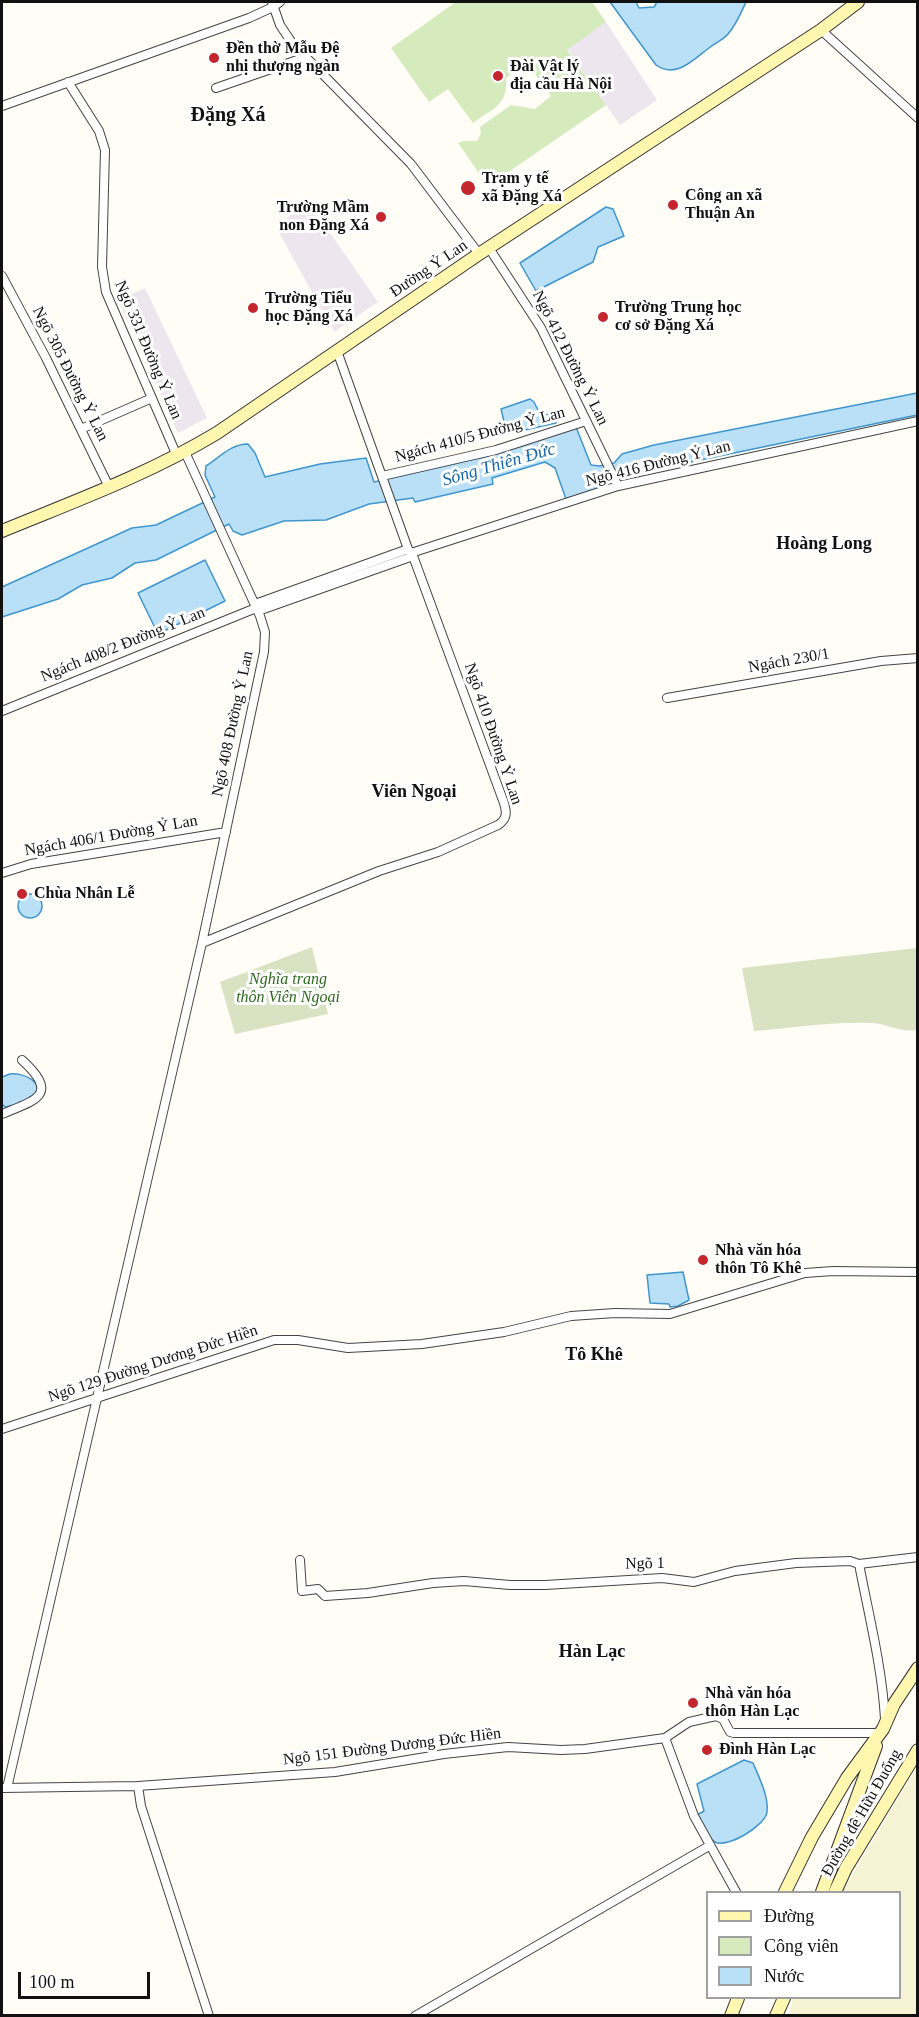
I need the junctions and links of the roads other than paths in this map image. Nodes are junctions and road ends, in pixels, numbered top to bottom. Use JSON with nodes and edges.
{"nodes":[{"id":1,"x":858,"y":2,"type":"edge"},
{"id":2,"x":275,"y":3,"type":"edge"},
{"id":3,"x":821,"y":30,"type":"junction"},
{"id":4,"x":306,"y":57,"type":"junction"},
{"id":5,"x":68,"y":82,"type":"junction"},
{"id":6,"x":216,"y":88,"type":"dead end"},
{"id":7,"x":2,"y":106,"type":"edge"},
{"id":8,"x":918,"y":118,"type":"edge"},
{"id":9,"x":484,"y":251,"type":"junction"},
{"id":10,"x":2,"y":276,"type":"edge"},
{"id":11,"x":337,"y":351,"type":"junction"},
{"id":12,"x":152,"y":398,"type":"junction"},
{"id":13,"x":586,"y":421,"type":"junction"},
{"id":14,"x":918,"y":421,"type":"edge"},
{"id":15,"x":81,"y":429,"type":"junction"},
{"id":16,"x":181,"y":454,"type":"junction"},
{"id":17,"x":382,"y":476,"type":"junction"},
{"id":18,"x":618,"y":486,"type":"junction"},
{"id":19,"x":109,"y":487,"type":"junction"},
{"id":20,"x":2,"y":531,"type":"edge"},
{"id":21,"x":411,"y":553,"type":"junction"},
{"id":22,"x":333,"y":580,"type":"joint"},
{"id":23,"x":256,"y":608,"type":"junction"},
{"id":24,"x":918,"y":658,"type":"edge"},
{"id":25,"x":667,"y":698,"type":"dead end"},
{"id":26,"x":2,"y":711,"type":"edge"},
{"id":27,"x":226,"y":832,"type":"junction"},
{"id":28,"x":2,"y":873,"type":"edge"},
{"id":29,"x":202,"y":943,"type":"junction"},
{"id":30,"x":22,"y":1060,"type":"dead end"},
{"id":31,"x":2,"y":1114,"type":"edge"},
{"id":32,"x":918,"y":1272,"type":"edge"},
{"id":33,"x":96,"y":1400,"type":"junction"},
{"id":34,"x":2,"y":1429,"type":"edge"},
{"id":35,"x":918,"y":1557,"type":"edge"},
{"id":36,"x":300,"y":1560,"type":"dead end"},
{"id":37,"x":859,"y":1564,"type":"junction"},
{"id":38,"x":918,"y":1668,"type":"edge"},
{"id":39,"x":883,"y":1728,"type":"junction"},
{"id":40,"x":665,"y":1738,"type":"junction"},
{"id":41,"x":918,"y":1750,"type":"edge"},
{"id":42,"x":138,"y":1786,"type":"junction"},
{"id":43,"x":4,"y":1788,"type":"edge"},
{"id":44,"x":710,"y":1846,"type":"junction"},
{"id":45,"x":735,"y":1891,"type":"edge"},
{"id":46,"x":785,"y":1891,"type":"edge"},
{"id":47,"x":823,"y":1891,"type":"edge"},
{"id":48,"x":836,"y":1891,"type":"edge"},
{"id":49,"x":738,"y":1999,"type":"edge"},
{"id":50,"x":784,"y":1999,"type":"edge"},
{"id":51,"x":209,"y":2016,"type":"edge"},
{"id":52,"x":415,"y":2016,"type":"edge"},
{"id":53,"x":731,"y":2016,"type":"edge"},
{"id":54,"x":776,"y":2016,"type":"edge"}],
"edges":[{"from":1,"to":3,"type":"main road","name":"Đường Ỷ Lan"},
{"from":2,"to":4,"type":"street","name":"Ngõ 412 Đường Ỷ Lan"},
{"from":2,"to":5,"type":"street"},
{"from":3,"to":8,"type":"street"},
{"from":3,"to":9,"type":"main road","name":"Đường Ỷ Lan"},
{"from":4,"to":6,"type":"street"},
{"from":4,"to":9,"type":"street","name":"Ngõ 412 Đường Ỷ Lan"},
{"from":5,"to":7,"type":"street"},
{"from":5,"to":12,"type":"street","name":"Ngõ 331 Đường Ỷ Lan"},
{"from":9,"to":11,"type":"main road","name":"Đường Ỷ Lan"},
{"from":9,"to":13,"type":"street","name":"Ngõ 412 Đường Ỷ Lan"},
{"from":10,"to":15,"type":"street","name":"Ngõ 305 Đường Ỷ Lan"},
{"from":11,"to":16,"type":"main road","name":"Đường Ỷ Lan"},
{"from":11,"to":17,"type":"street","name":"Ngõ 410 Đường Ỷ Lan"},
{"from":12,"to":15,"type":"street"},
{"from":12,"to":16,"type":"street","name":"Ngõ 331 Đường Ỷ Lan"},
{"from":13,"to":17,"type":"street","name":"Ngách 410/5 Đường Ỷ Lan"},
{"from":13,"to":18,"type":"street","name":"Ngõ 412 Đường Ỷ Lan"},
{"from":14,"to":18,"type":"street","name":"Ngõ 416 Đường Ỷ Lan"},
{"from":15,"to":19,"type":"street","name":"Ngõ 305 Đường Ỷ Lan"},
{"from":16,"to":19,"type":"main road","name":"Đường Ỷ Lan"},
{"from":16,"to":23,"type":"street","name":"Ngõ 408 Đường Ỷ Lan"},
{"from":17,"to":21,"type":"street","name":"Ngõ 410 Đường Ỷ Lan"},
{"from":18,"to":21,"type":"street","name":"Ngõ 416 Đường Ỷ Lan"},
{"from":19,"to":20,"type":"main road","name":"Đường Ỷ Lan"},
{"from":21,"to":22,"type":"street","name":"Ngõ 416 Đường Ỷ Lan"},
{"from":21,"to":29,"type":"street","name":"Ngõ 410 Đường Ỷ Lan"},
{"from":22,"to":23,"type":"street","name":"Ngách 408/2 Đường Ỷ Lan"},
{"from":23,"to":26,"type":"street","name":"Ngách 408/2 Đường Ỷ Lan"},
{"from":23,"to":27,"type":"street","name":"Ngõ 408 Đường Ỷ Lan"},
{"from":24,"to":25,"type":"street","name":"Ngách 230/1"},
{"from":27,"to":28,"type":"street","name":"Ngách 406/1 Đường Ỷ Lan"},
{"from":27,"to":29,"type":"street","name":"Ngõ 408 Đường Ỷ Lan"},
{"from":29,"to":33,"type":"street","name":"Ngõ 408 Đường Ỷ Lan"},
{"from":30,"to":31,"type":"street"},
{"from":32,"to":33,"type":"street","name":"Ngõ 129 Đường Dương Đức Hiền"},
{"from":33,"to":34,"type":"street","name":"Ngõ 129 Đường Dương Đức Hiền"},
{"from":33,"to":43,"type":"street","name":"Ngõ 408 Đường Ỷ Lan"},
{"from":35,"to":37,"type":"street"},
{"from":36,"to":37,"type":"street","name":"Ngõ 1"},
{"from":37,"to":39,"type":"street"},
{"from":38,"to":39,"type":"main road"},
{"from":39,"to":40,"type":"street","name":"Ngõ 151 Đường Dương Đức Hiền"},
{"from":39,"to":46,"type":"main road"},
{"from":39,"to":47,"type":"main road"},
{"from":40,"to":42,"type":"street","name":"Ngõ 151 Đường Dương Đức Hiền"},
{"from":40,"to":44,"type":"street"},
{"from":41,"to":48,"type":"main road","name":"Đường đê Hữu Đuống"},
{"from":42,"to":43,"type":"street","name":"Ngõ 151 Đường Dương Đức Hiền"},
{"from":42,"to":51,"type":"street"},
{"from":44,"to":45,"type":"street"},
{"from":44,"to":52,"type":"street"},
{"from":49,"to":53,"type":"main road"},
{"from":50,"to":54,"type":"main road"}]}
